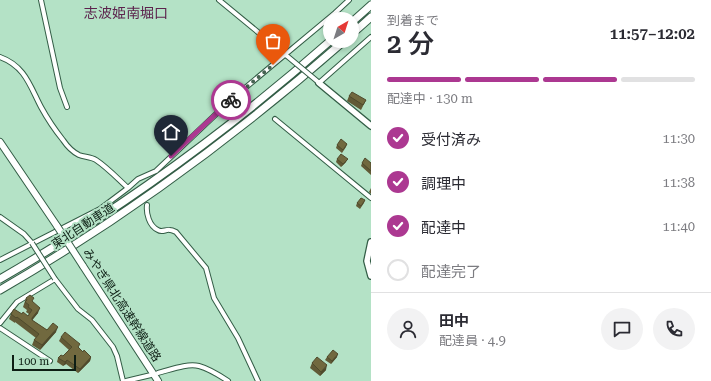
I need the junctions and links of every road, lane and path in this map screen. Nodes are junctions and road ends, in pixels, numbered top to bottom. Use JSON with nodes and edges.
{"nodes":[{"id":1,"x":41,"y":0,"type":"edge"},
{"id":2,"x":219,"y":0,"type":"edge"},
{"id":3,"x":349,"y":0,"type":"edge"},
{"id":4,"x":371,"y":5,"type":"edge"},
{"id":5,"x":359,"y":16,"type":"edge"},
{"id":6,"x":371,"y":17,"type":"edge"},
{"id":7,"x":359,"y":28,"type":"edge"},
{"id":8,"x":371,"y":36,"type":"edge"},
{"id":9,"x":323,"y":47,"type":"edge"},
{"id":10,"x":336,"y":48,"type":"edge"},
{"id":11,"x":286,"y":56,"type":"junction"},
{"id":12,"x":0,"y":57,"type":"edge"},
{"id":13,"x":318,"y":82,"type":"junction"},
{"id":14,"x":67,"y":107,"type":"dead end"},
{"id":15,"x":275,"y":119,"type":"dead end"},
{"id":16,"x":371,"y":126,"type":"edge"},
{"id":17,"x":0,"y":142,"type":"edge"},
{"id":18,"x":133,"y":184,"type":"junction"},
{"id":19,"x":128,"y":188,"type":"junction"},
{"id":20,"x":135,"y":189,"type":"dead end"},
{"id":21,"x":371,"y":198,"type":"edge"},
{"id":22,"x":147,"y":205,"type":"dead end"},
{"id":23,"x":0,"y":217,"type":"edge"},
{"id":24,"x":371,"y":242,"type":"edge"},
{"id":25,"x":32,"y":243,"type":"junction"},
{"id":26,"x":0,"y":260,"type":"edge"},
{"id":27,"x":371,"y":276,"type":"edge"},
{"id":28,"x":0,"y":279,"type":"edge"},
{"id":29,"x":55,"y":279,"type":"junction"},
{"id":30,"x":0,"y":290,"type":"edge"},
{"id":31,"x":0,"y":323,"type":"edge"},
{"id":32,"x":0,"y":328,"type":"edge"},
{"id":33,"x":50,"y":361,"type":"dead end"},
{"id":34,"x":158,"y":373,"type":"dead end"},
{"id":35,"x":151,"y":375,"type":"dead end"},
{"id":36,"x":123,"y":381,"type":"edge"},
{"id":37,"x":126,"y":381,"type":"edge"},
{"id":38,"x":158,"y":381,"type":"edge"},
{"id":39,"x":228,"y":381,"type":"edge"},
{"id":40,"x":258,"y":381,"type":"edge"}],
"edges":[{"from":1,"to":14,"type":"street"},
{"from":2,"to":11,"type":"street"},
{"from":3,"to":11,"type":"street"},
{"from":4,"to":5,"type":"highway"},
{"from":6,"to":7,"type":"highway"},
{"from":8,"to":13,"type":"street"},
{"from":9,"to":28,"type":"highway","name":"東北自動車道"},
{"from":10,"to":30,"type":"highway","name":"東北自動車道"},
{"from":11,"to":13,"type":"street","bridge":true},
{"from":11,"to":18,"type":"street"},
{"from":12,"to":19,"type":"street"},
{"from":13,"to":16,"type":"street"},
{"from":15,"to":21,"type":"street"},
{"from":17,"to":38,"type":"main road","name":"みやぎ県北高速幹線道路","bridge":true},
{"from":18,"to":19,"type":"street"},
{"from":18,"to":20,"type":"street"},
{"from":19,"to":25,"type":"street"},
{"from":22,"to":40,"type":"street"},
{"from":23,"to":25,"type":"street"},
{"from":24,"to":27,"type":"street"},
{"from":25,"to":26,"type":"street"},
{"from":25,"to":29,"type":"street","bridge":true},
{"from":29,"to":31,"type":"street"},
{"from":29,"to":36,"type":"street"},
{"from":32,"to":33,"type":"street"},
{"from":34,"to":39,"type":"street"},
{"from":35,"to":37,"type":"street"}]}
